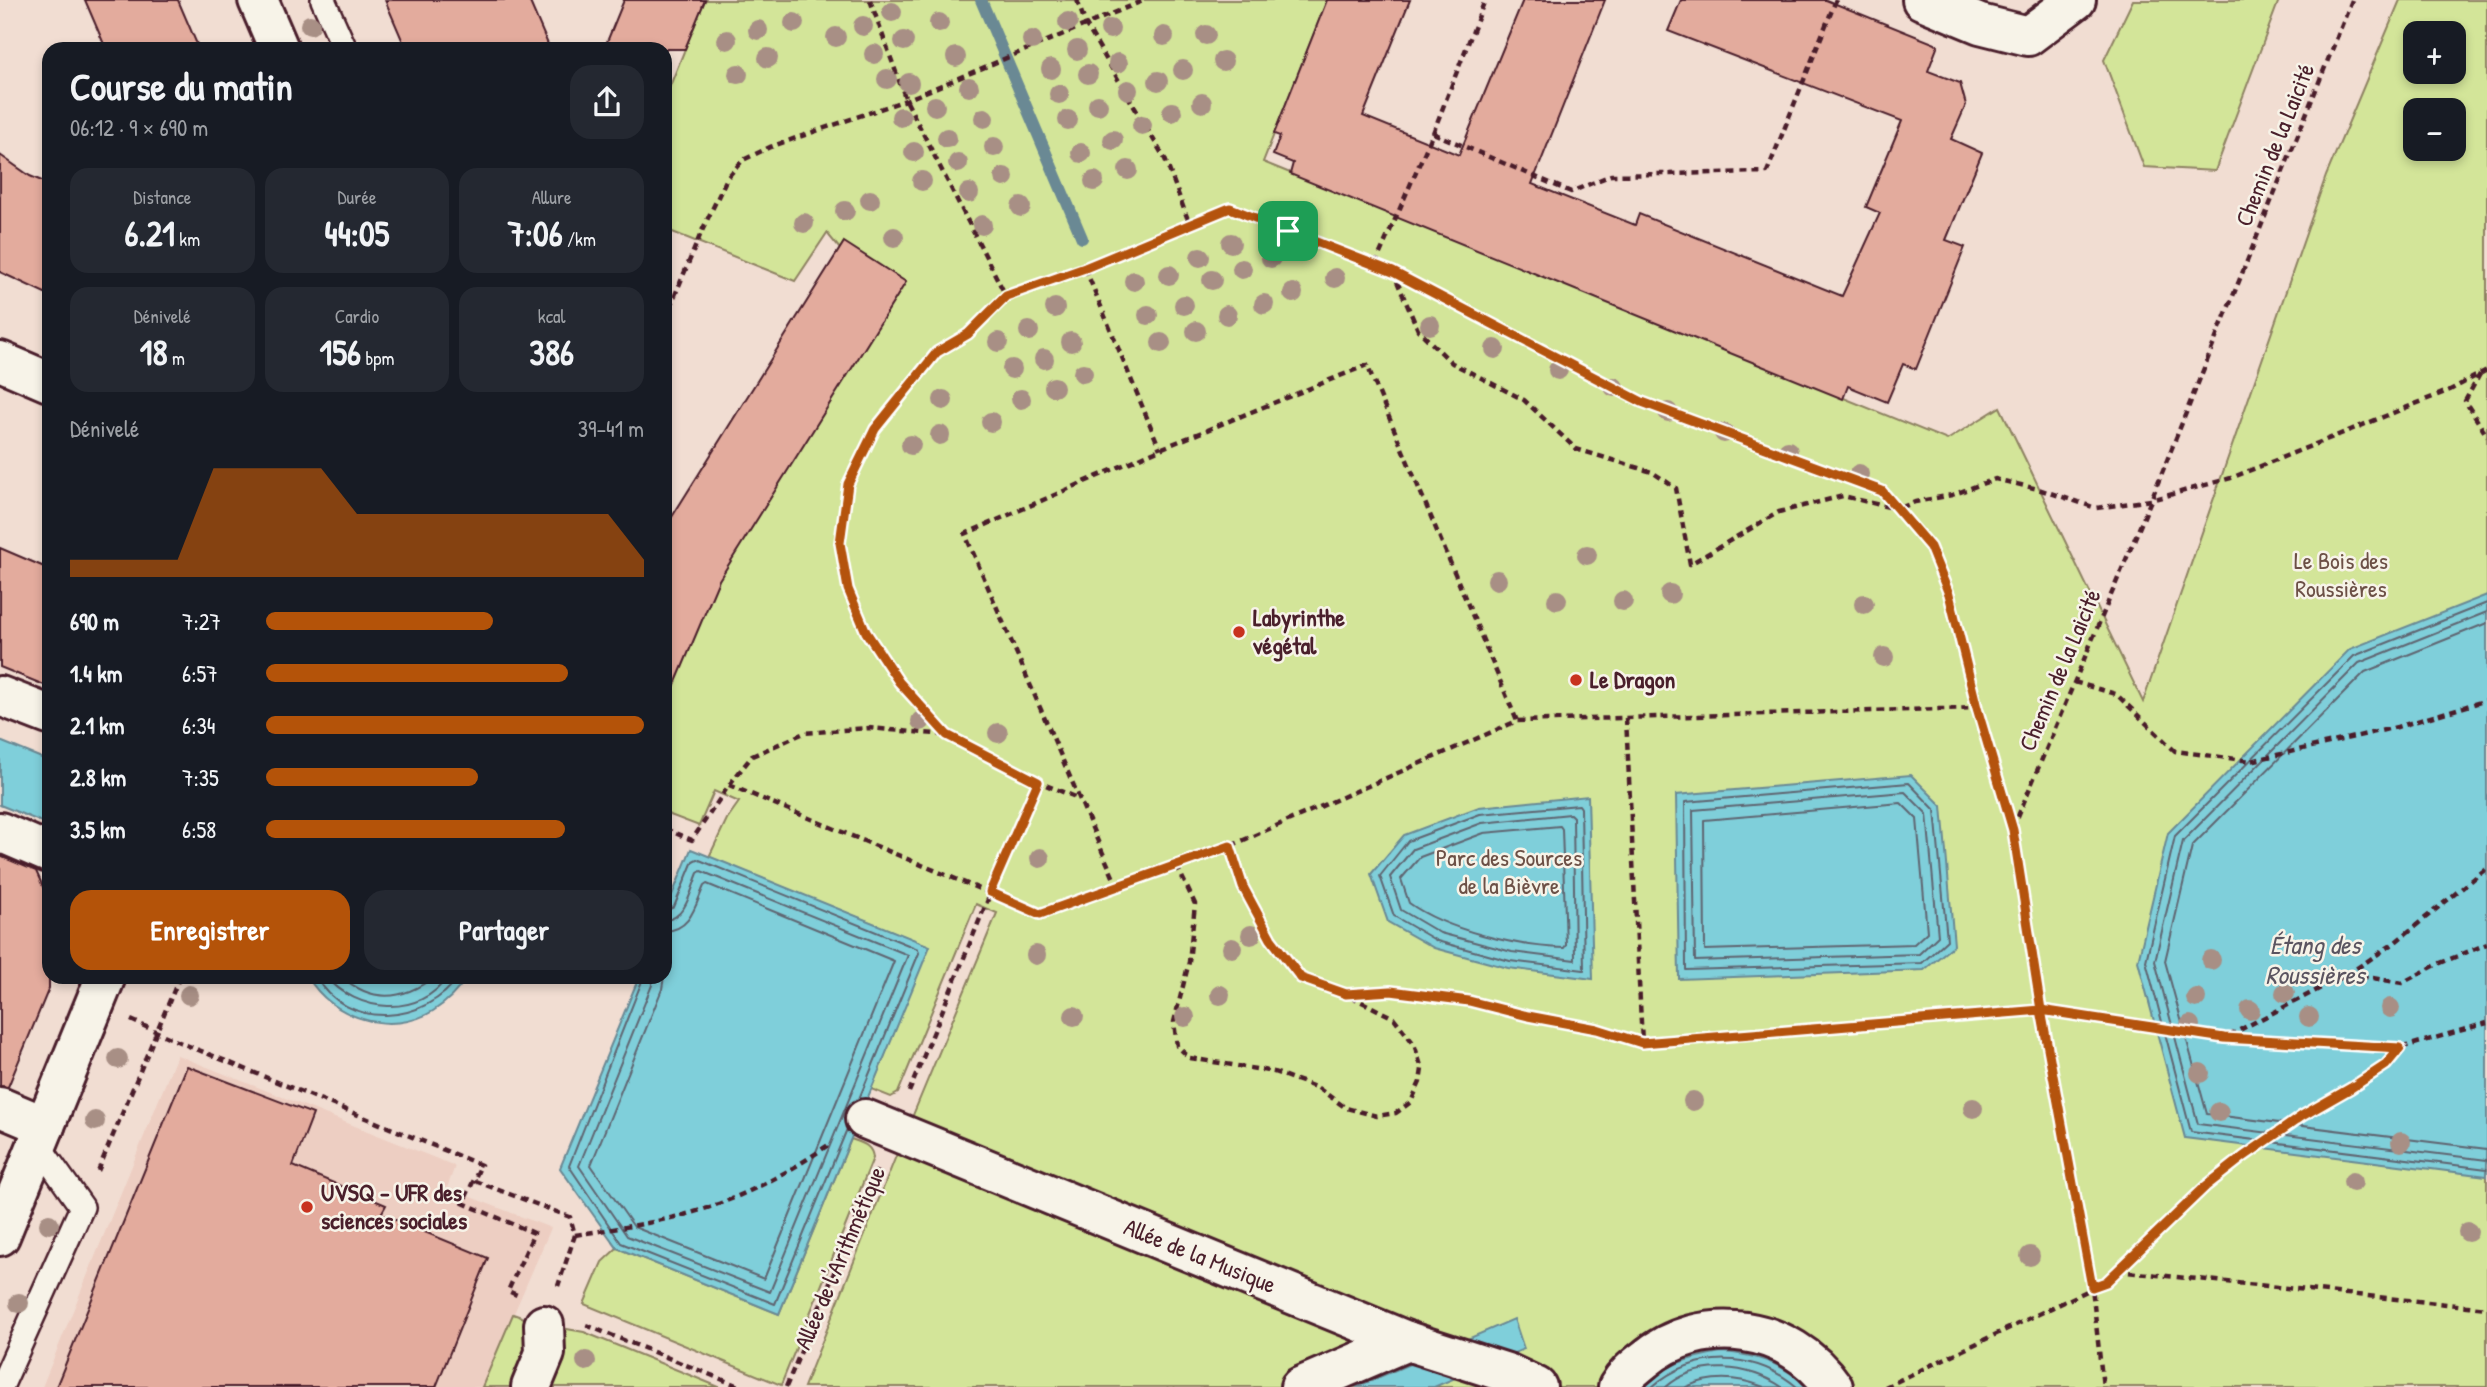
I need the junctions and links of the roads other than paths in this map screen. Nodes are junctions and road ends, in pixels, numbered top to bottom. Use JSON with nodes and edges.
{"nodes":[{"id":1,"x":258,"y":0,"type":"edge"},
{"id":2,"x":323,"y":0,"type":"edge"},
{"id":3,"x":1922,"y":0,"type":"edge"},
{"id":4,"x":2076,"y":0,"type":"edge"},
{"id":5,"x":276,"y":42,"type":"edge"},
{"id":6,"x":342,"y":42,"type":"edge"},
{"id":7,"x":0,"y":361,"type":"edge"},
{"id":8,"x":42,"y":379,"type":"edge"},
{"id":9,"x":0,"y":696,"type":"edge"},
{"id":10,"x":42,"y":712,"type":"edge"},
{"id":11,"x":0,"y":832,"type":"edge"},
{"id":12,"x":42,"y":850,"type":"edge"},
{"id":13,"x":103,"y":984,"type":"edge"},
{"id":14,"x":0,"y":1107,"type":"edge"},
{"id":15,"x":880,"y":1124,"type":"road end"},
{"id":16,"x":41,"y":1135,"type":"junction"},
{"id":17,"x":0,"y":1236,"type":"edge"},
{"id":18,"x":544,"y":1325,"type":"dead end"},
{"id":19,"x":1424,"y":1346,"type":"junction"},
{"id":20,"x":1503,"y":1379,"type":"edge"},
{"id":21,"x":1,"y":1387,"type":"edge"},
{"id":22,"x":531,"y":1387,"type":"edge"},
{"id":23,"x":1300,"y":1387,"type":"edge"},
{"id":24,"x":1618,"y":1387,"type":"edge"},
{"id":25,"x":1833,"y":1387,"type":"edge"}],
"edges":[{"from":1,"to":5,"type":"street"},
{"from":2,"to":6,"type":"lane"},
{"from":3,"to":4,"type":"street"},
{"from":7,"to":8,"type":"street"},
{"from":9,"to":10,"type":"street"},
{"from":11,"to":12,"type":"street"},
{"from":13,"to":16,"type":"street"},
{"from":14,"to":16,"type":"street"},
{"from":15,"to":19,"type":"street","name":"Allée de la Musique"},
{"from":16,"to":17,"type":"street"},
{"from":16,"to":21,"type":"lane"},
{"from":18,"to":22,"type":"street"},
{"from":19,"to":20,"type":"street","name":"Allée de la Musique"},
{"from":19,"to":23,"type":"street"},
{"from":24,"to":25,"type":"street"}]}
